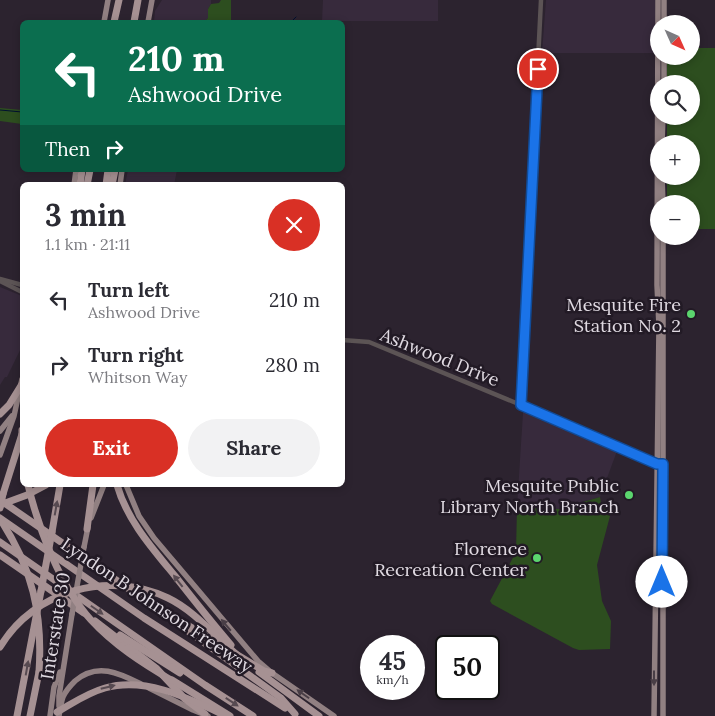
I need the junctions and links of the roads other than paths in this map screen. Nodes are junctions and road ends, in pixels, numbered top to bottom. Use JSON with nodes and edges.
{"nodes":[{"id":1,"x":108,"y":0,"type":"edge"},
{"id":2,"x":118,"y":0,"type":"edge"},
{"id":3,"x":138,"y":0,"type":"edge"},
{"id":4,"x":152,"y":0,"type":"edge"},
{"id":5,"x":541,"y":0,"type":"edge"},
{"id":6,"x":658,"y":0,"type":"edge"},
{"id":7,"x":664,"y":0,"type":"edge"},
{"id":8,"x":664,"y":15,"type":"edge"},
{"id":9,"x":104,"y":20,"type":"edge"},
{"id":10,"x":114,"y":20,"type":"edge"},
{"id":11,"x":134,"y":20,"type":"edge"},
{"id":12,"x":148,"y":20,"type":"edge"},
{"id":13,"x":662,"y":75,"type":"edge"},
{"id":14,"x":660,"y":125,"type":"edge"},
{"id":15,"x":661,"y":125,"type":"edge"},
{"id":16,"x":660,"y":130,"type":"junction"},
{"id":17,"x":661,"y":135,"type":"edge"},
{"id":18,"x":663,"y":245,"type":"edge"},
{"id":19,"x":0,"y":280,"type":"edge"},
{"id":20,"x":20,"y":285,"type":"edge"},
{"id":21,"x":20,"y":291,"type":"edge"},
{"id":22,"x":345,"y":340,"type":"edge"},
{"id":23,"x":20,"y":387,"type":"edge"},
{"id":24,"x":20,"y":390,"type":"edge"},
{"id":25,"x":521,"y":405,"type":"junction"},
{"id":26,"x":17,"y":407,"type":"junction"},
{"id":27,"x":0,"y":414,"type":"edge"},
{"id":28,"x":0,"y":431,"type":"edge"},
{"id":29,"x":20,"y":438,"type":"edge"},
{"id":30,"x":0,"y":455,"type":"edge"},
{"id":31,"x":660,"y":464,"type":"junction"},
{"id":32,"x":29,"y":487,"type":"edge"},
{"id":33,"x":43,"y":487,"type":"edge"},
{"id":34,"x":60,"y":487,"type":"edge"},
{"id":35,"x":92,"y":487,"type":"edge"},
{"id":36,"x":103,"y":487,"type":"edge"},
{"id":37,"x":118,"y":487,"type":"edge"},
{"id":38,"x":127,"y":487,"type":"edge"},
{"id":39,"x":2,"y":497,"type":"edge"},
{"id":40,"x":0,"y":505,"type":"edge"},
{"id":41,"x":0,"y":509,"type":"edge"},
{"id":42,"x":0,"y":518,"type":"edge"},
{"id":43,"x":87,"y":529,"type":"junction"},
{"id":44,"x":0,"y":542,"type":"edge"},
{"id":45,"x":0,"y":555,"type":"edge"},
{"id":46,"x":154,"y":606,"type":"junction"},
{"id":47,"x":95,"y":621,"type":"junction"},
{"id":48,"x":0,"y":647,"type":"edge"},
{"id":49,"x":243,"y":659,"type":"junction"},
{"id":50,"x":64,"y":663,"type":"junction"},
{"id":51,"x":272,"y":673,"type":"junction"},
{"id":52,"x":205,"y":684,"type":"junction"},
{"id":53,"x":207,"y":715,"type":"edge"},
{"id":54,"x":296,"y":715,"type":"edge"},
{"id":55,"x":17,"y":716,"type":"edge"},
{"id":56,"x":30,"y":716,"type":"edge"},
{"id":57,"x":52,"y":716,"type":"edge"},
{"id":58,"x":59,"y":716,"type":"edge"},
{"id":59,"x":226,"y":716,"type":"edge"},
{"id":60,"x":230,"y":716,"type":"edge"},
{"id":61,"x":253,"y":716,"type":"edge"},
{"id":62,"x":319,"y":716,"type":"edge"},
{"id":63,"x":334,"y":716,"type":"edge"},
{"id":64,"x":654,"y":716,"type":"edge"},
{"id":65,"x":663,"y":716,"type":"edge"}],
"edges":[{"from":1,"to":9,"type":"main road"},
{"from":2,"to":10,"type":"highway"},
{"from":3,"to":11,"type":"highway"},
{"from":4,"to":12,"type":"main road"},
{"from":5,"to":25,"type":"street"},
{"from":6,"to":13,"type":"main road"},
{"from":7,"to":8,"type":"main road"},
{"from":14,"to":16,"type":"main road"},
{"from":15,"to":16,"type":"main road"},
{"from":16,"to":17,"type":"main road"},
{"from":16,"to":31,"type":"main road"},
{"from":18,"to":31,"type":"main road"},
{"from":19,"to":20,"type":"street"},
{"from":19,"to":21,"type":"street"},
{"from":22,"to":25,"type":"street","name":"Ashwood Drive"},
{"from":23,"to":27,"type":"highway","bridge":true},
{"from":24,"to":26,"type":"main road"},
{"from":25,"to":31,"type":"street","name":"Ashwood Drive"},
{"from":26,"to":28,"type":"main road"},
{"from":26,"to":30,"type":"main road"},
{"from":29,"to":39,"type":"highway"},
{"from":31,"to":64,"type":"main road","one_way":true},
{"from":31,"to":65,"type":"main road"},
{"from":32,"to":60,"type":"highway","bridge":true},
{"from":33,"to":40,"type":"highway","bridge":true},
{"from":55,"to":34,"type":"highway","one_way":true,"bridge":true},
{"from":35,"to":43,"type":"highway"},
{"from":36,"to":43,"type":"main road","name":"Interstate 30"},
{"from":49,"to":37,"type":"highway","one_way":true,"bridge":true},
{"from":51,"to":38,"type":"main road","name":"Lyndon B Johnson Freeway","one_way":true},
{"from":39,"to":41,"type":"highway","bridge":true},
{"from":39,"to":46,"type":"highway"},
{"from":42,"to":54,"type":"highway","name":"Lyndon B Johnson Freeway"},
{"from":42,"to":56,"type":"highway","bridge":true},
{"from":43,"to":50,"type":"main road","name":"Interstate 30","bridge":true},
{"from":44,"to":52,"type":"highway","name":"Lyndon B Johnson Freeway","one_way":true},
{"from":45,"to":47,"type":"highway"},
{"from":46,"to":51,"type":"highway"},
{"from":46,"to":54,"type":"highway"},
{"from":47,"to":52,"type":"highway"},
{"from":47,"to":53,"type":"highway"},
{"from":48,"to":49,"type":"highway","bridge":true},
{"from":49,"to":62,"type":"highway"},
{"from":50,"to":57,"type":"main road"},
{"from":50,"to":58,"type":"main road","name":"Interstate 30"},
{"from":63,"to":51,"type":"main road","name":"Lyndon B Johnson Freeway","one_way":true},
{"from":52,"to":61,"type":"highway","name":"Lyndon B Johnson Freeway","one_way":true},
{"from":53,"to":58,"type":"main road"},
{"from":57,"to":59,"type":"highway","one_way":true,"bridge":true}]}
